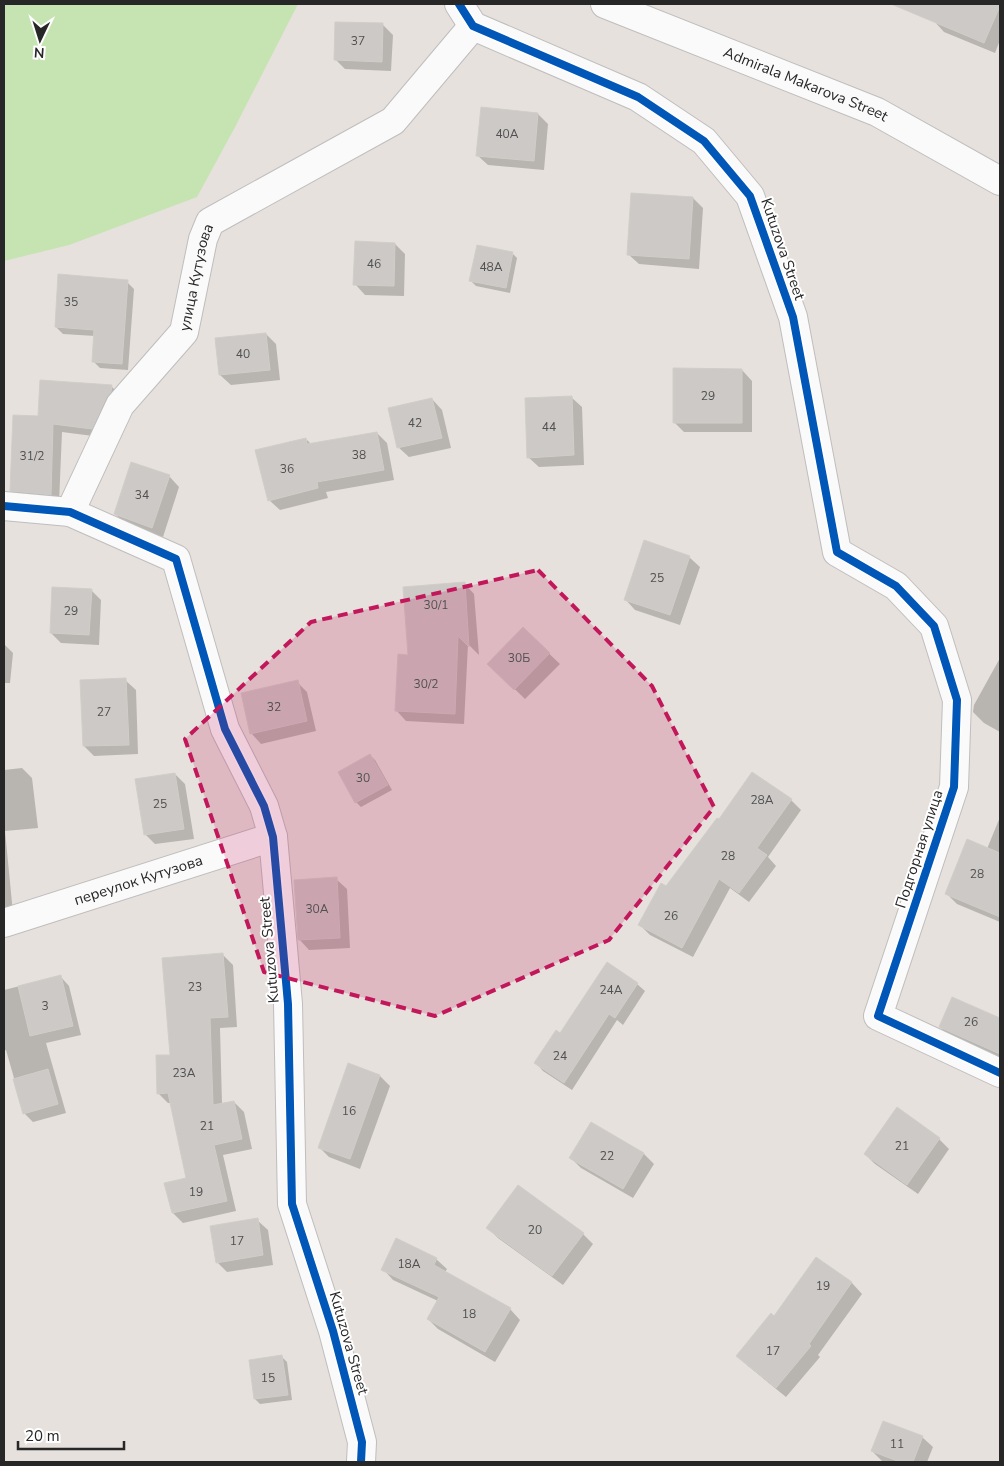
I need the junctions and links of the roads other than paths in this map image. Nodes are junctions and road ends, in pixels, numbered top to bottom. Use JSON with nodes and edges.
{"nodes":[{"id":1,"x":605,"y":4,"type":"edge"},
{"id":2,"x":466,"y":15,"type":"edge"},
{"id":3,"x":1000,"y":181,"type":"edge"},
{"id":4,"x":824,"y":485,"type":"joint"},
{"id":5,"x":4,"y":506,"type":"edge"},
{"id":6,"x":70,"y":512,"type":"junction"},
{"id":7,"x":273,"y":837,"type":"junction"},
{"id":8,"x":4,"y":923,"type":"edge"},
{"id":9,"x":1000,"y":1073,"type":"edge"},
{"id":10,"x":361,"y":1462,"type":"edge"}],
"edges":[{"from":1,"to":3,"type":"street","name":"Admirala Makarova Street"},
{"from":2,"to":4,"type":"street","name":"Kutuzova Street"},
{"from":2,"to":6,"type":"street","name":"улица Кутузова"},
{"from":4,"to":9,"type":"street","name":"Подгорная улица"},
{"from":5,"to":6,"type":"street"},
{"from":6,"to":7,"type":"street","name":"Kutuzova Street"},
{"from":7,"to":8,"type":"street","name":"переулок Кутузова"},
{"from":7,"to":10,"type":"street","name":"Kutuzova Street"}]}
